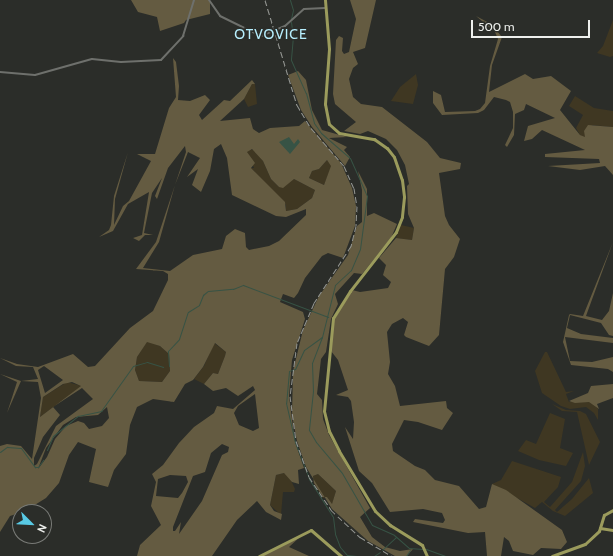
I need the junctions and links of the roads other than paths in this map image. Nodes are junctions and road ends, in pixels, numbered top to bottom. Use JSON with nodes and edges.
{"nodes":[{"id":1,"x":194,"y":0,"type":"edge"},
{"id":2,"x":210,"y":0,"type":"edge"},
{"id":3,"x":325,"y":0,"type":"edge"},
{"id":4,"x":325,"y":8,"type":"junction"},
{"id":5,"x":0,"y":72,"type":"edge"},
{"id":6,"x":613,"y":510,"type":"edge"},
{"id":7,"x":600,"y":528,"type":"junction"},
{"id":8,"x":613,"y":530,"type":"edge"},
{"id":9,"x":260,"y":555,"type":"edge"},
{"id":10,"x":341,"y":556,"type":"edge"},
{"id":11,"x":427,"y":556,"type":"edge"},
{"id":12,"x":552,"y":556,"type":"edge"}],
"edges":[{"from":1,"to":5,"type":"street"},
{"from":2,"to":4,"type":"street"},
{"from":3,"to":4,"type":"main road"},
{"from":4,"to":11,"type":"main road"},
{"from":6,"to":7,"type":"main road"},
{"from":7,"to":8,"type":"main road"},
{"from":7,"to":12,"type":"main road"},
{"from":9,"to":10,"type":"main road"}]}
